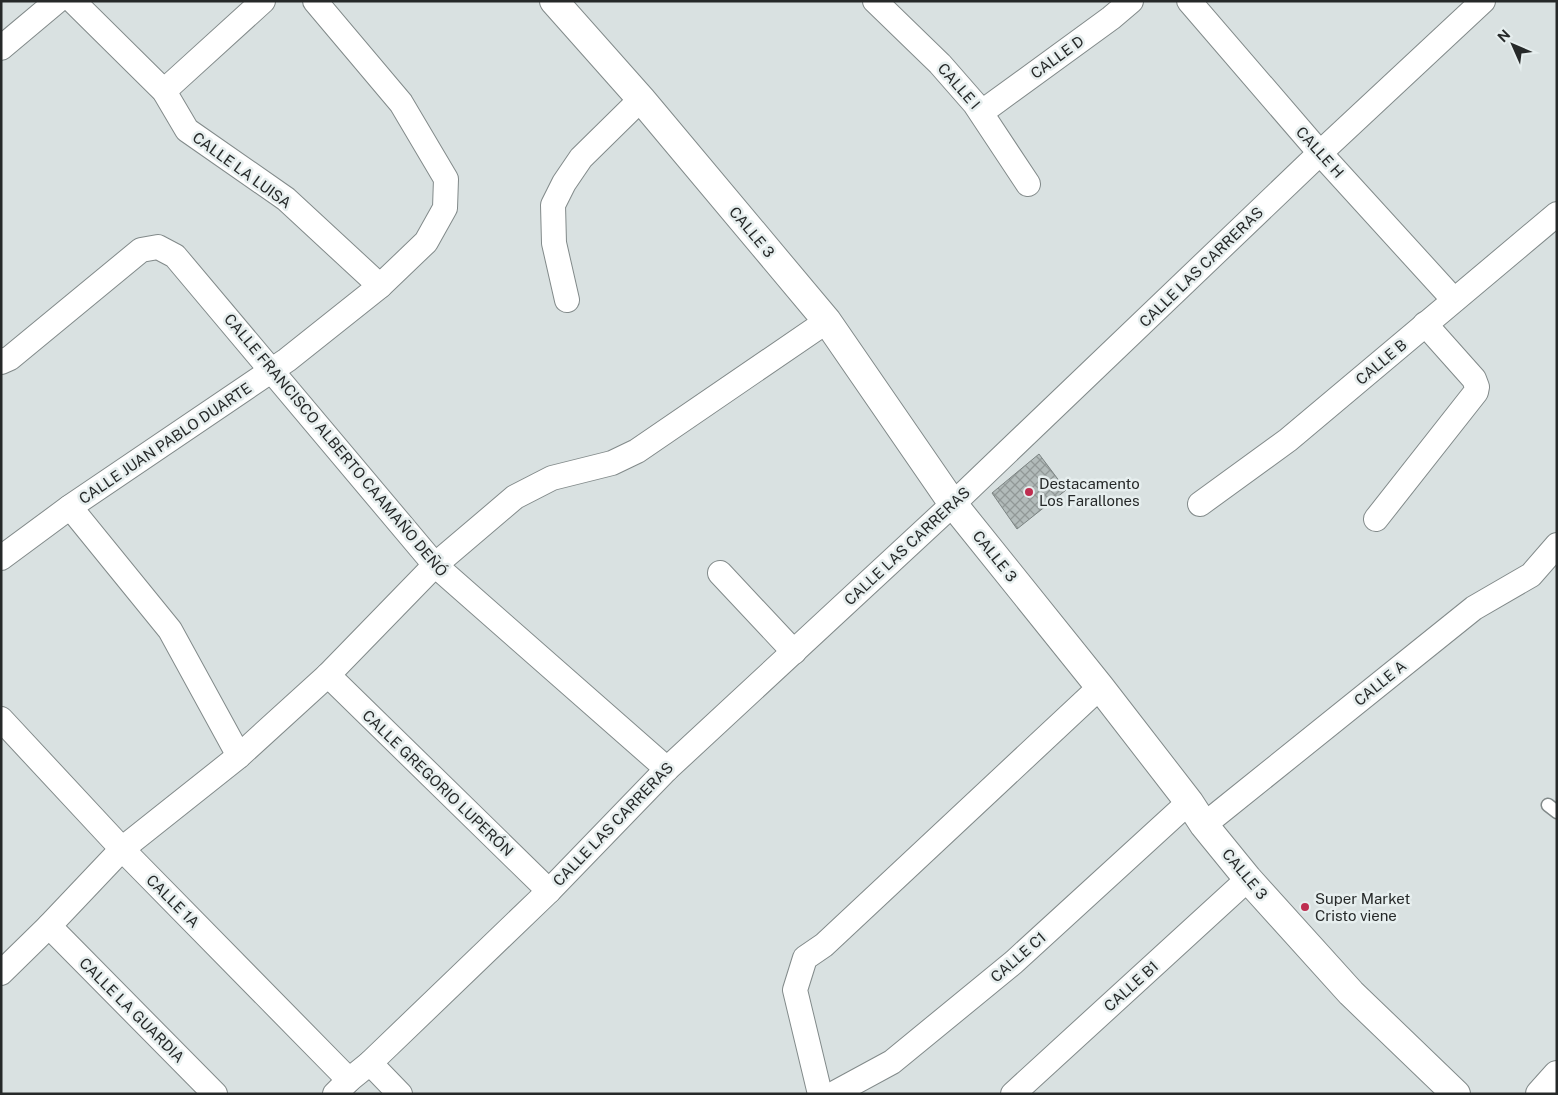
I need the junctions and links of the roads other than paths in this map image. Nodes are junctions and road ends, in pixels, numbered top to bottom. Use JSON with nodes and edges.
{"nodes":[{"id":1,"x":57,"y":1,"type":"edge"},
{"id":2,"x":73,"y":1,"type":"edge"},
{"id":3,"x":263,"y":1,"type":"edge"},
{"id":4,"x":315,"y":1,"type":"edge"},
{"id":5,"x":554,"y":1,"type":"edge"},
{"id":6,"x":875,"y":1,"type":"edge"},
{"id":7,"x":1131,"y":1,"type":"edge"},
{"id":8,"x":1189,"y":1,"type":"edge"},
{"id":9,"x":1483,"y":1,"type":"edge"},
{"id":10,"x":1,"y":48,"type":"edge"},
{"id":11,"x":164,"y":91,"type":"junction"},
{"id":12,"x":641,"y":99,"type":"junction"},
{"id":13,"x":982,"y":112,"type":"junction"},
{"id":14,"x":1320,"y":153,"type":"junction"},
{"id":15,"x":1028,"y":184,"type":"dead end"},
{"id":16,"x":1557,"y":214,"type":"edge"},
{"id":17,"x":380,"y":286,"type":"junction"},
{"id":18,"x":567,"y":300,"type":"dead end"},
{"id":19,"x":1454,"y":300,"type":"junction"},
{"id":20,"x":827,"y":321,"type":"junction"},
{"id":21,"x":1426,"y":324,"type":"junction"},
{"id":22,"x":1,"y":362,"type":"edge"},
{"id":23,"x":272,"y":370,"type":"junction"},
{"id":24,"x":953,"y":504,"type":"junction"},
{"id":25,"x":1200,"y":504,"type":"dead end"},
{"id":26,"x":70,"y":507,"type":"junction"},
{"id":27,"x":1376,"y":519,"type":"dead end"},
{"id":28,"x":1557,"y":546,"type":"edge"},
{"id":29,"x":1,"y":558,"type":"edge"},
{"id":30,"x":435,"y":565,"type":"junction"},
{"id":31,"x":720,"y":573,"type":"dead end"},
{"id":32,"x":794,"y":652,"type":"junction"},
{"id":33,"x":328,"y":675,"type":"junction"},
{"id":34,"x":1100,"y":687,"type":"junction"},
{"id":35,"x":1,"y":720,"type":"edge"},
{"id":36,"x":238,"y":756,"type":"junction"},
{"id":37,"x":667,"y":769,"type":"junction"},
{"id":38,"x":1189,"y":802,"type":"junction"},
{"id":39,"x":1204,"y":825,"type":"junction"},
{"id":40,"x":122,"y":849,"type":"junction"},
{"id":41,"x":1248,"y":879,"type":"junction"},
{"id":42,"x":548,"y":891,"type":"junction"},
{"id":43,"x":49,"y":926,"type":"junction"},
{"id":44,"x":1,"y":973,"type":"edge"},
{"id":45,"x":370,"y":1063,"type":"junction"},
{"id":46,"x":1557,"y":1076,"type":"edge"},
{"id":47,"x":342,"y":1087,"type":"edge"},
{"id":48,"x":215,"y":1094,"type":"edge"},
{"id":49,"x":400,"y":1094,"type":"edge"},
{"id":50,"x":820,"y":1094,"type":"edge"},
{"id":51,"x":833,"y":1094,"type":"edge"},
{"id":52,"x":1013,"y":1094,"type":"edge"},
{"id":53,"x":1456,"y":1094,"type":"edge"},
{"id":54,"x":1540,"y":1094,"type":"edge"}],
"edges":[{"from":1,"to":10,"type":"street"},
{"from":2,"to":11,"type":"street","name":"CALLE LA LUISA"},
{"from":3,"to":11,"type":"street"},
{"from":4,"to":17,"type":"street","name":"CALLE JUAN PABLO DUARTE"},
{"from":5,"to":12,"type":"street","name":"CALLE 3"},
{"from":6,"to":13,"type":"street","name":"CALLE I"},
{"from":7,"to":13,"type":"street","name":"CALLE D"},
{"from":8,"to":14,"type":"street","name":"CALLE H"},
{"from":9,"to":14,"type":"street","name":"CALLE LAS CARRERAS"},
{"from":11,"to":17,"type":"street","name":"CALLE LA LUISA"},
{"from":12,"to":18,"type":"street"},
{"from":12,"to":20,"type":"street","name":"CALLE 3"},
{"from":13,"to":15,"type":"street","name":"CALLE I"},
{"from":14,"to":19,"type":"street","name":"CALLE H"},
{"from":14,"to":24,"type":"street","name":"CALLE LAS CARRERAS"},
{"from":16,"to":19,"type":"street","name":"CALLE B"},
{"from":17,"to":23,"type":"street","name":"CALLE JUAN PABLO DUARTE"},
{"from":19,"to":21,"type":"street","name":"CALLE B"},
{"from":20,"to":24,"type":"street","name":"CALLE 3"},
{"from":20,"to":30,"type":"street"},
{"from":21,"to":25,"type":"street","name":"CALLE B"},
{"from":21,"to":27,"type":"street"},
{"from":22,"to":23,"type":"street","name":"CALLE FRANCISCO ALBERTO CAAMAÑO DEÑÓ"},
{"from":23,"to":26,"type":"street","name":"CALLE JUAN PABLO DUARTE"},
{"from":23,"to":30,"type":"street","name":"CALLE FRANCISCO ALBERTO CAAMAÑO DEÑÓ"},
{"from":24,"to":32,"type":"street","name":"CALLE LAS CARRERAS"},
{"from":24,"to":34,"type":"street","name":"CALLE 3"},
{"from":26,"to":29,"type":"street","name":"CALLE JUAN PABLO DUARTE"},
{"from":26,"to":36,"type":"street"},
{"from":28,"to":39,"type":"street","name":"CALLE A"},
{"from":30,"to":33,"type":"street"},
{"from":30,"to":37,"type":"street","name":"CALLE FRANCISCO ALBERTO CAAMAÑO DEÑÓ"},
{"from":31,"to":32,"type":"street"},
{"from":32,"to":37,"type":"street","name":"CALLE LAS CARRERAS"},
{"from":33,"to":36,"type":"street"},
{"from":33,"to":42,"type":"street","name":"CALLE GREGORIO LUPERÓN"},
{"from":34,"to":38,"type":"street","name":"CALLE 3"},
{"from":34,"to":50,"type":"street"},
{"from":35,"to":40,"type":"street","name":"CALLE 1A"},
{"from":36,"to":40,"type":"street"},
{"from":37,"to":42,"type":"street","name":"CALLE LAS CARRERAS"},
{"from":38,"to":39,"type":"street","name":"CALLE 3"},
{"from":38,"to":51,"type":"street","name":"CALLE C1"},
{"from":39,"to":41,"type":"street","name":"CALLE 3"},
{"from":40,"to":43,"type":"street"},
{"from":40,"to":47,"type":"street","name":"CALLE 1A"},
{"from":41,"to":52,"type":"street","name":"CALLE B1"},
{"from":41,"to":53,"type":"street","name":"CALLE 3"},
{"from":42,"to":45,"type":"street","name":"CALLE LAS CARRERAS"},
{"from":43,"to":44,"type":"street"},
{"from":43,"to":48,"type":"street","name":"CALLE LA GUARDIA"},
{"from":45,"to":47,"type":"street","name":"CALLE LAS CARRERAS"},
{"from":45,"to":49,"type":"street"},
{"from":46,"to":54,"type":"street"}]}
